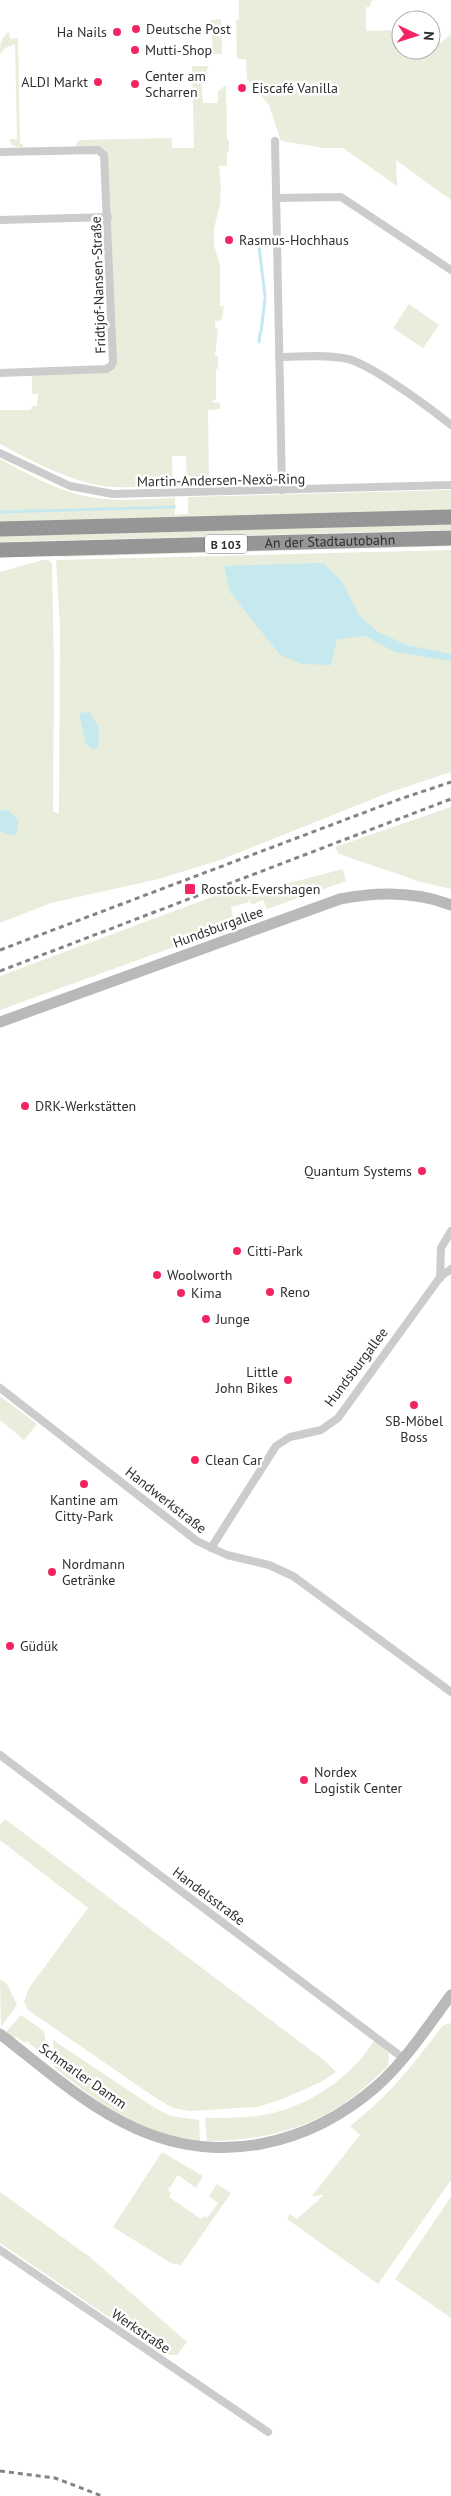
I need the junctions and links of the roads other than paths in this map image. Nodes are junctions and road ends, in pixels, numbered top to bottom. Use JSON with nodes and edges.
{"nodes":[{"id":1,"x":275,"y":141,"type":"dead end"},
{"id":2,"x":0,"y":152,"type":"edge"},
{"id":3,"x":276,"y":198,"type":"junction"},
{"id":4,"x":108,"y":217,"type":"junction"},
{"id":5,"x":0,"y":220,"type":"edge"},
{"id":6,"x":451,"y":270,"type":"edge"},
{"id":7,"x":280,"y":357,"type":"junction"},
{"id":8,"x":0,"y":373,"type":"edge"},
{"id":9,"x":451,"y":424,"type":"edge"},
{"id":10,"x":0,"y":453,"type":"edge"},
{"id":11,"x":451,"y":485,"type":"edge"},
{"id":12,"x":282,"y":490,"type":"junction"},
{"id":13,"x":451,"y":517,"type":"edge"},
{"id":14,"x":0,"y":529,"type":"edge"},
{"id":15,"x":451,"y":538,"type":"edge"},
{"id":16,"x":0,"y":550,"type":"edge"},
{"id":17,"x":451,"y":905,"type":"edge"},
{"id":18,"x":0,"y":1022,"type":"edge"},
{"id":19,"x":451,"y":1230,"type":"edge"},
{"id":20,"x":451,"y":1270,"type":"edge"},
{"id":21,"x":440,"y":1278,"type":"junction"},
{"id":22,"x":0,"y":1388,"type":"edge"},
{"id":23,"x":211,"y":1548,"type":"junction"},
{"id":24,"x":451,"y":1692,"type":"edge"},
{"id":25,"x":0,"y":1755,"type":"edge"},
{"id":26,"x":451,"y":1995,"type":"edge"},
{"id":27,"x":0,"y":2034,"type":"edge"},
{"id":28,"x":403,"y":2058,"type":"junction"},
{"id":29,"x":0,"y":2250,"type":"edge"},
{"id":30,"x":268,"y":2432,"type":"dead end"}],
"edges":[{"from":1,"to":3,"type":"street"},
{"from":2,"to":4,"type":"street","name":"Fridtjof-Nansen-Straße"},
{"from":3,"to":6,"type":"street"},
{"from":3,"to":7,"type":"street"},
{"from":4,"to":5,"type":"street"},
{"from":4,"to":8,"type":"street","name":"Fridtjof-Nansen-Straße"},
{"from":7,"to":9,"type":"street"},
{"from":7,"to":12,"type":"street"},
{"from":10,"to":12,"type":"street","name":"Martin-Andersen-Nexö-Ring"},
{"from":11,"to":12,"type":"street","name":"Martin-Andersen-Nexö-Ring"},
{"from":13,"to":14,"type":"highway","name":"An der Stadtautobahn","number":"B 103"},
{"from":15,"to":16,"type":"highway","name":"An der Stadtautobahn","number":"B 103"},
{"from":17,"to":18,"type":"street","name":"Hundsburgallee"},
{"from":19,"to":21,"type":"street"},
{"from":20,"to":21,"type":"street","name":"Hundsburgallee"},
{"from":21,"to":23,"type":"street","name":"Hundsburgallee"},
{"from":22,"to":23,"type":"street","name":"Handwerkstraße"},
{"from":23,"to":24,"type":"street","name":"Handwerkstraße"},
{"from":25,"to":28,"type":"street","name":"Handelsstraße"},
{"from":26,"to":28,"type":"street","name":"Schmarler Damm"},
{"from":27,"to":28,"type":"street","name":"Schmarler Damm"},
{"from":29,"to":30,"type":"street","name":"Werkstraße"}]}
